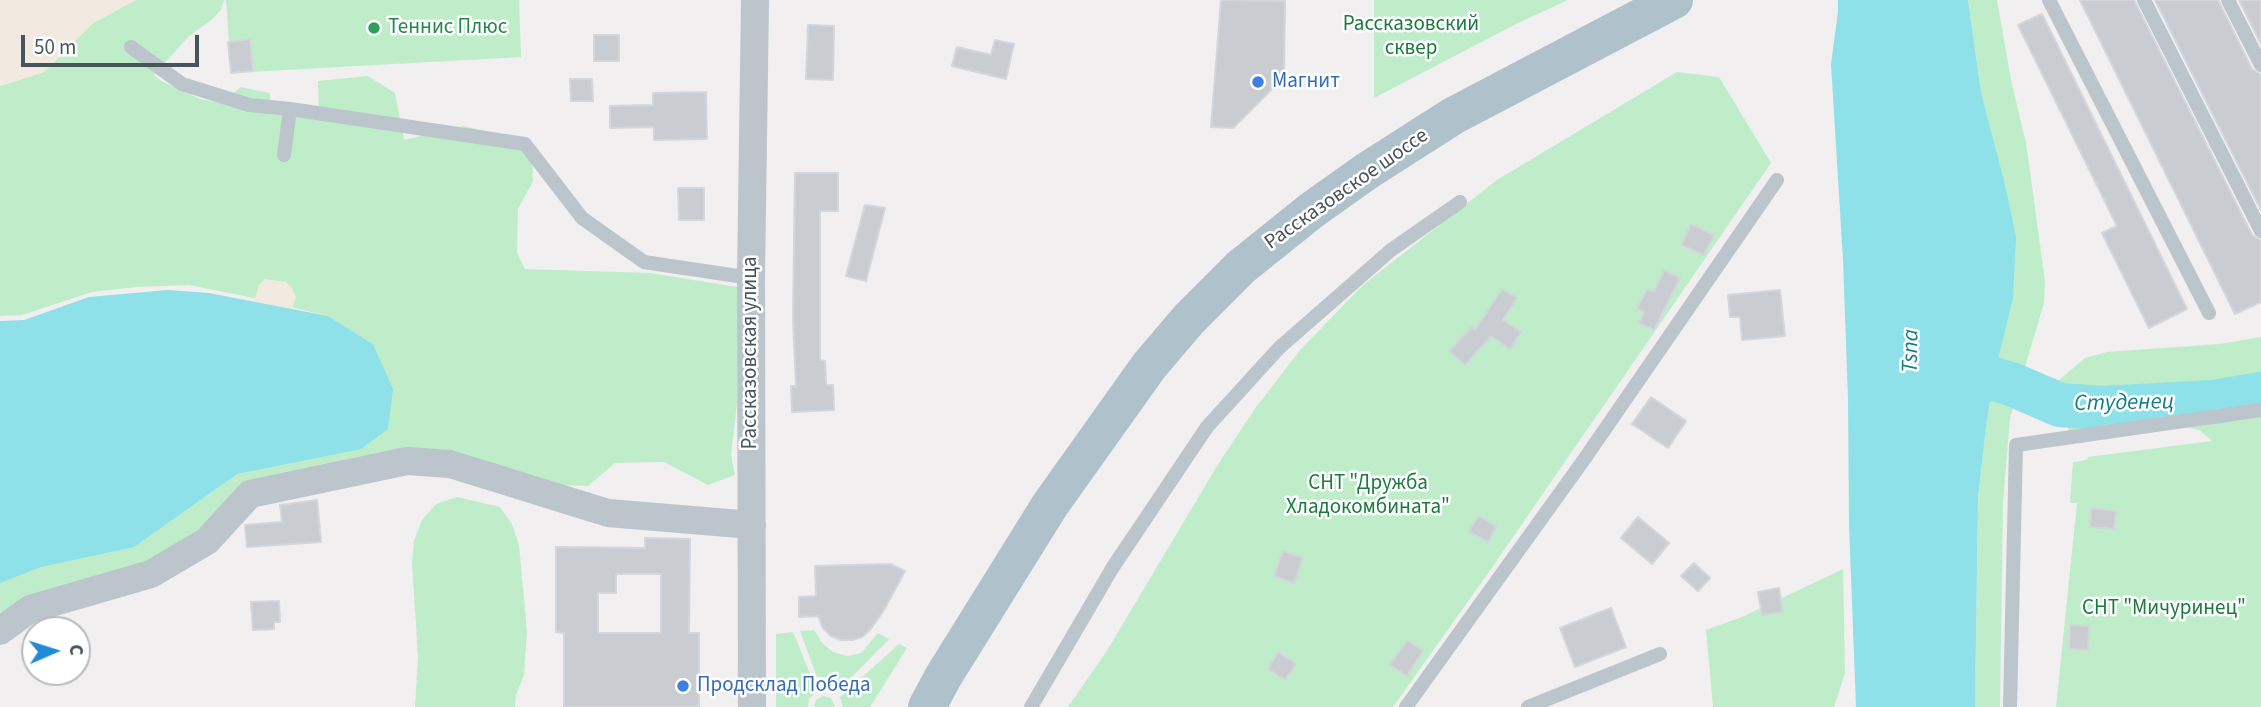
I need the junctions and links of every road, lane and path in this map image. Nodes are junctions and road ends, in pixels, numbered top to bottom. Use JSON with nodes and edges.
{"nodes":[{"id":1,"x":755,"y":0,"type":"edge"},
{"id":2,"x":1674,"y":0,"type":"edge"},
{"id":3,"x":2049,"y":0,"type":"edge"},
{"id":4,"x":2144,"y":0,"type":"edge"},
{"id":5,"x":2228,"y":0,"type":"edge"},
{"id":6,"x":131,"y":47,"type":"dead end"},
{"id":7,"x":2261,"y":65,"type":"edge"},
{"id":8,"x":290,"y":109,"type":"junction"},
{"id":9,"x":284,"y":155,"type":"dead end"},
{"id":10,"x":1777,"y":180,"type":"dead end"},
{"id":11,"x":1460,"y":202,"type":"dead end"},
{"id":12,"x":2261,"y":231,"type":"edge"},
{"id":13,"x":751,"y":278,"type":"junction"},
{"id":14,"x":2209,"y":313,"type":"dead end"},
{"id":15,"x":2261,"y":410,"type":"edge"},
{"id":16,"x":751,"y":525,"type":"junction"},
{"id":17,"x":0,"y":631,"type":"edge"},
{"id":18,"x":1660,"y":653,"type":"dead end"},
{"id":19,"x":752,"y":707,"type":"edge"},
{"id":20,"x":927,"y":707,"type":"edge"},
{"id":21,"x":1031,"y":707,"type":"edge"},
{"id":22,"x":1406,"y":707,"type":"edge"},
{"id":23,"x":1528,"y":707,"type":"edge"},
{"id":24,"x":2010,"y":707,"type":"edge"}],
"edges":[{"from":1,"to":13,"type":"street","name":"Рассказовская улица"},
{"from":2,"to":20,"type":"main road","name":"Рассказовское шоссе"},
{"from":3,"to":14,"type":"lane"},
{"from":4,"to":12,"type":"lane"},
{"from":5,"to":7,"type":"lane"},
{"from":6,"to":8,"type":"lane"},
{"from":8,"to":9,"type":"lane"},
{"from":8,"to":13,"type":"lane"},
{"from":10,"to":22,"type":"lane"},
{"from":11,"to":21,"type":"lane"},
{"from":13,"to":16,"type":"street","name":"Рассказовская улица"},
{"from":15,"to":24,"type":"lane"},
{"from":16,"to":17,"type":"street"},
{"from":16,"to":19,"type":"street","name":"Рассказовская улица"},
{"from":18,"to":23,"type":"lane"}]}
